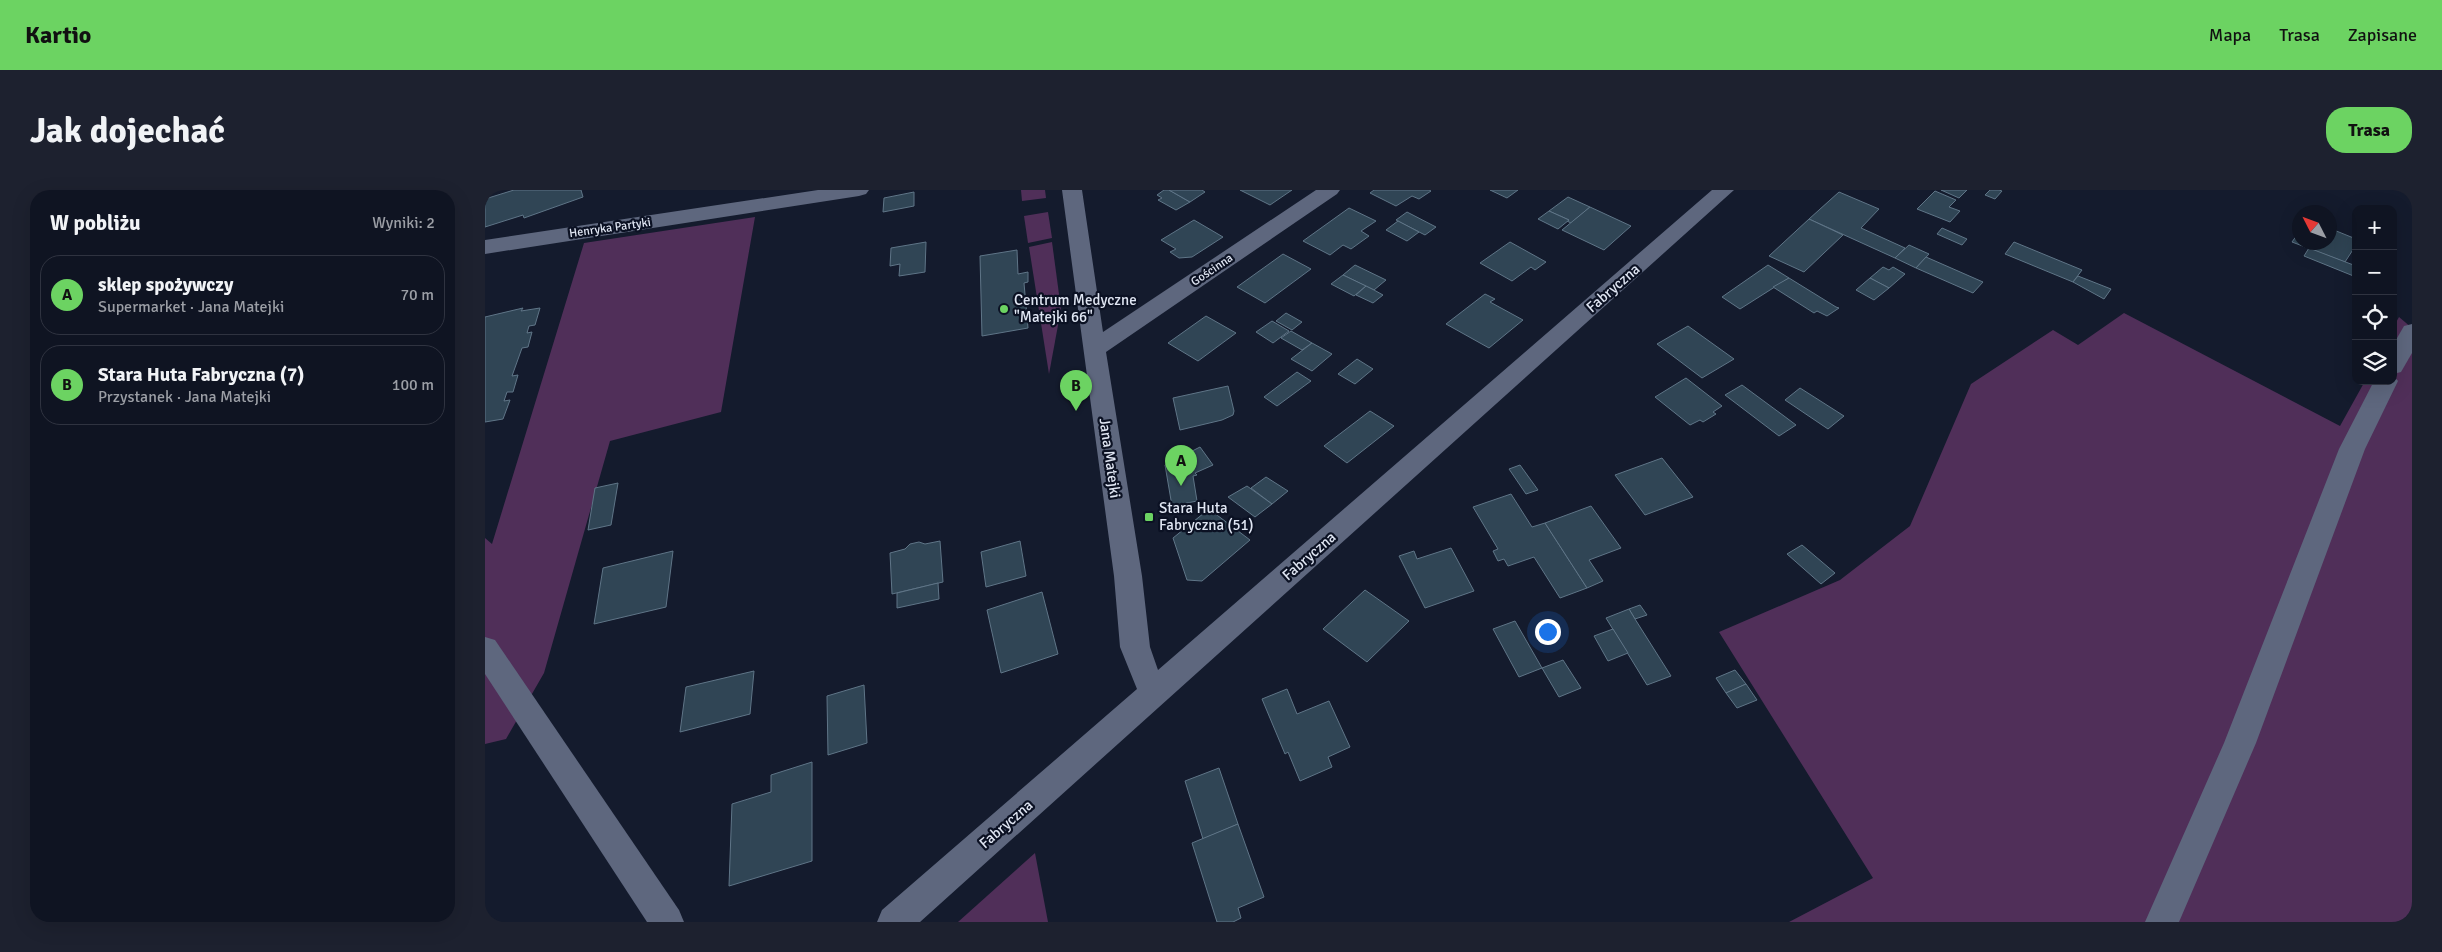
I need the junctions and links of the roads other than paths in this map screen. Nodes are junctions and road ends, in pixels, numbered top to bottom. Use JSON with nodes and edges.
{"nodes":[{"id":1,"x":859,"y":190,"type":"edge"},
{"id":2,"x":1072,"y":190,"type":"edge"},
{"id":3,"x":1330,"y":190,"type":"edge"},
{"id":4,"x":1724,"y":190,"type":"edge"},
{"id":5,"x":737,"y":200,"type":"edge"},
{"id":6,"x":485,"y":247,"type":"edge"},
{"id":7,"x":2412,"y":332,"type":"edge"},
{"id":8,"x":1093,"y":349,"type":"junction"},
{"id":9,"x":2397,"y":359,"type":"edge"},
{"id":10,"x":2384,"y":385,"type":"edge"},
{"id":11,"x":485,"y":649,"type":"edge"},
{"id":12,"x":1156,"y":693,"type":"junction"},
{"id":13,"x":667,"y":922,"type":"edge"},
{"id":14,"x":894,"y":922,"type":"edge"},
{"id":15,"x":2162,"y":922,"type":"edge"}],
"edges":[{"from":1,"to":5,"type":"street","name":"Henryka Partyki"},
{"from":2,"to":8,"type":"street","name":"Jana Matejki"},
{"from":3,"to":8,"type":"street","name":"Gościnna"},
{"from":4,"to":12,"type":"street","name":"Fabryczna"},
{"from":5,"to":6,"type":"street","name":"Henryka Partyki"},
{"from":7,"to":9,"type":"street"},
{"from":8,"to":12,"type":"street","name":"Jana Matejki"},
{"from":10,"to":15,"type":"street"},
{"from":11,"to":13,"type":"street"},
{"from":12,"to":14,"type":"street","name":"Fabryczna"}]}
